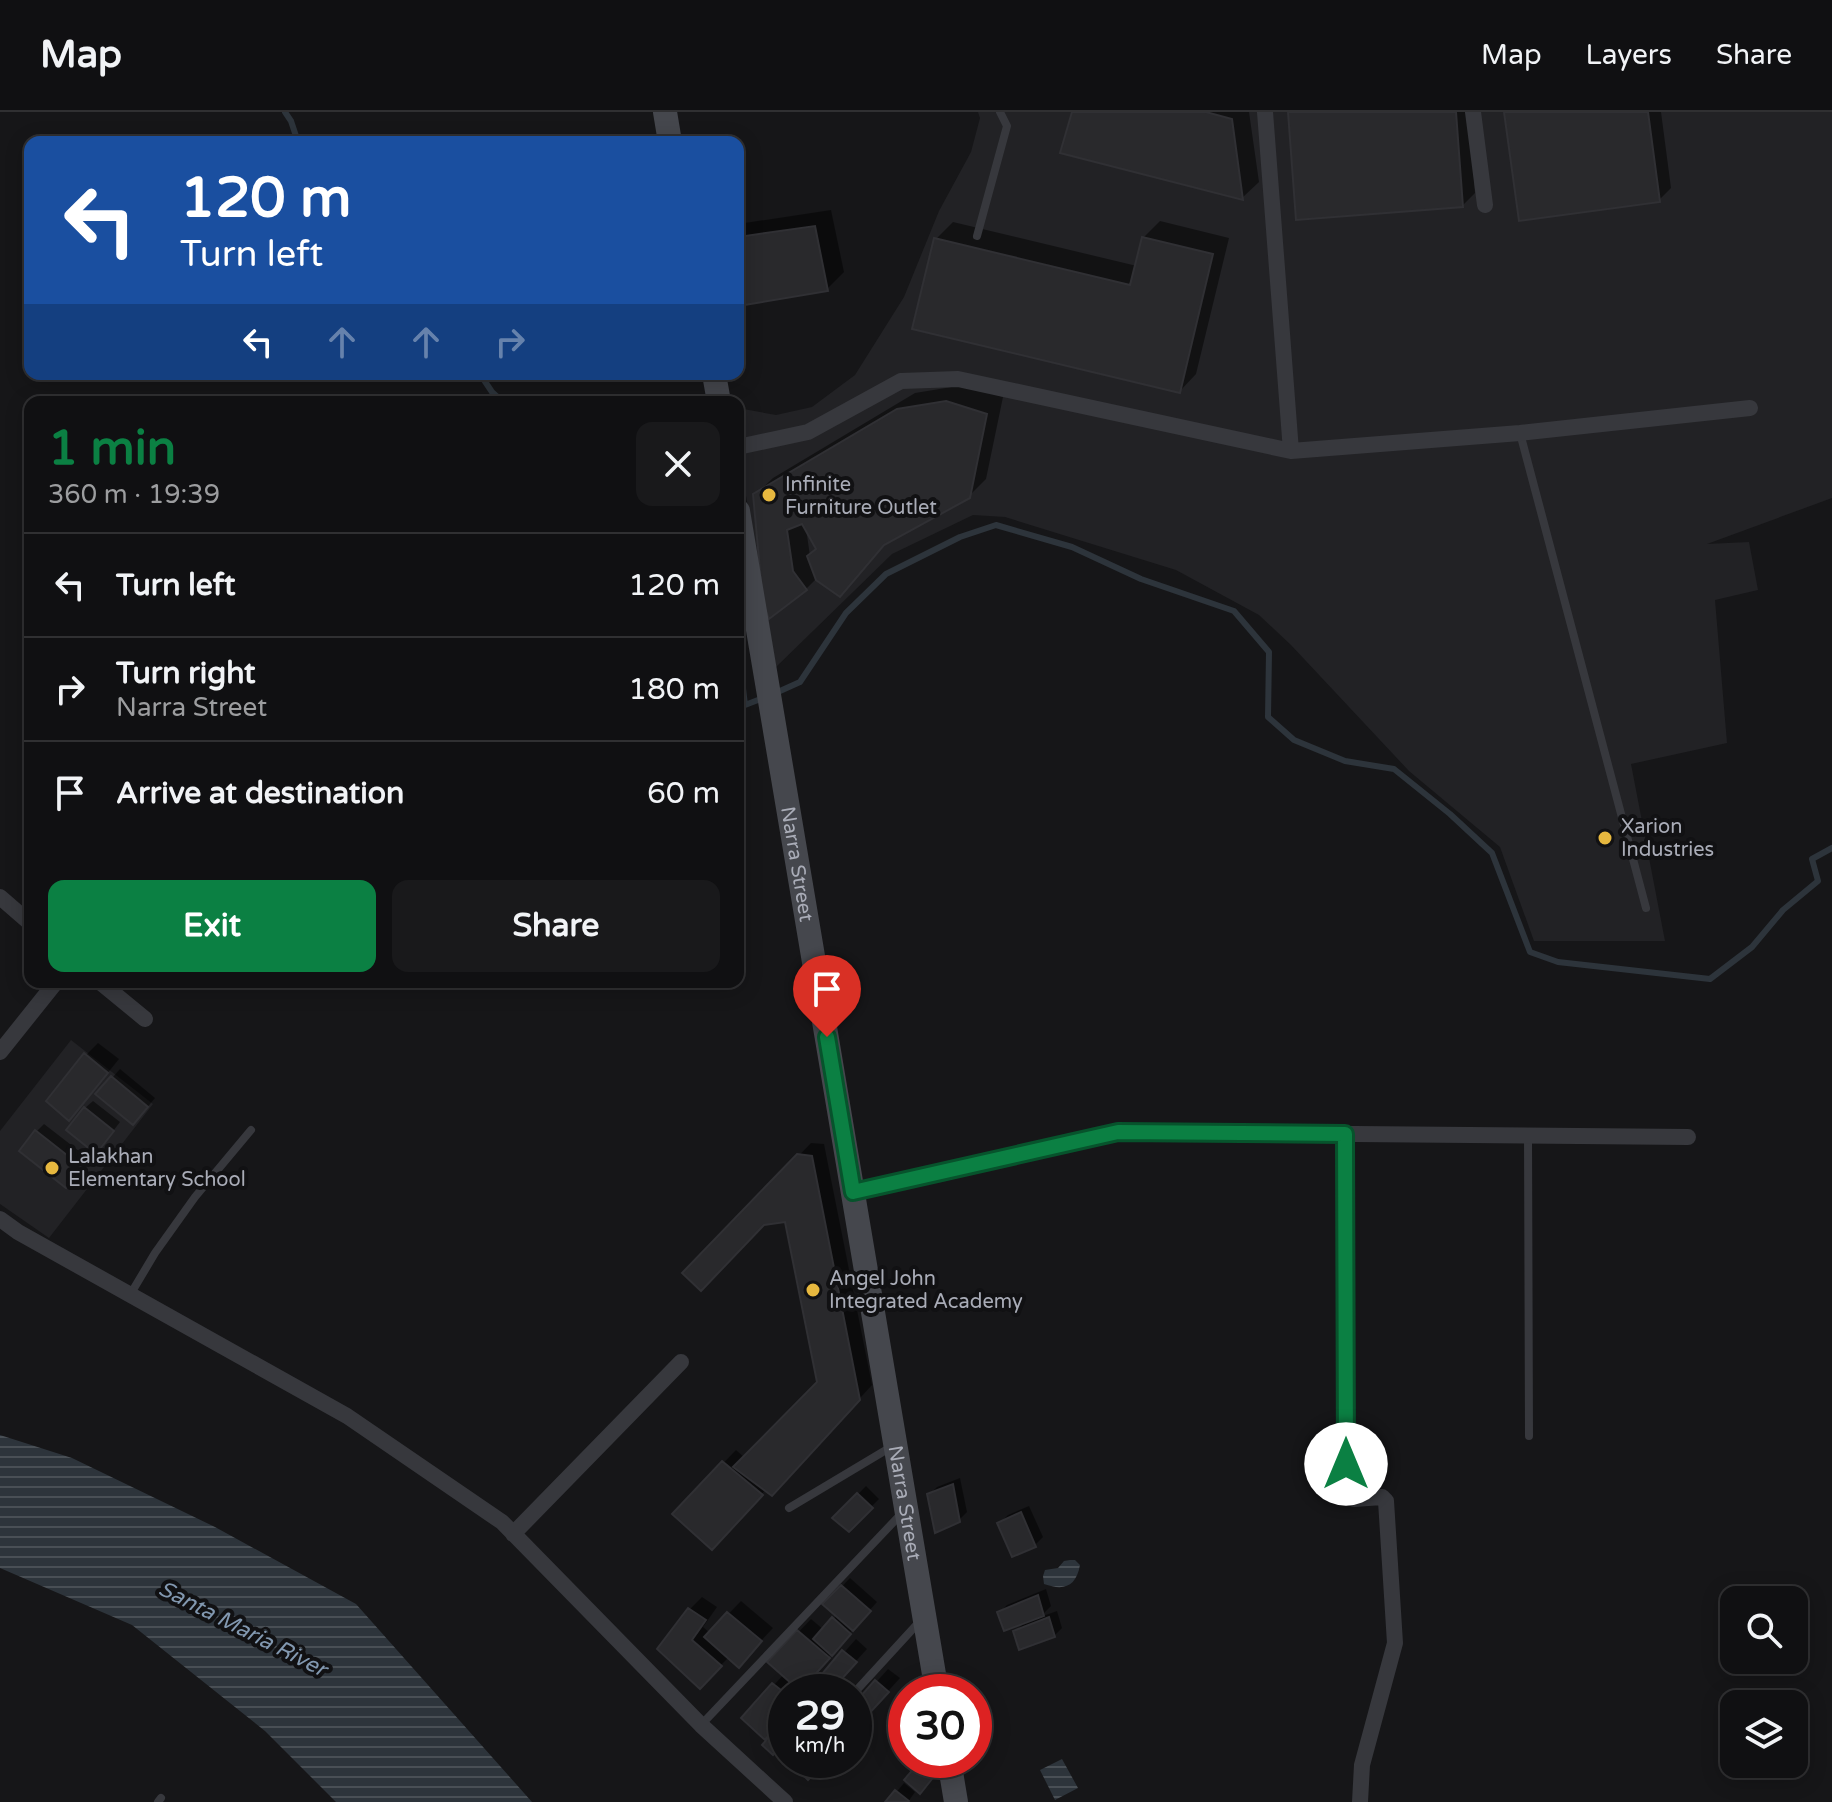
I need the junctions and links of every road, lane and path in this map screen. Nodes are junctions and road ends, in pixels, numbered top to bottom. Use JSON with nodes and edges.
{"nodes":[{"id":1,"x":665,"y":112,"type":"edge"},
{"id":2,"x":1000,"y":112,"type":"edge"},
{"id":3,"x":1265,"y":112,"type":"edge"},
{"id":4,"x":1473,"y":112,"type":"edge"},
{"id":5,"x":669,"y":136,"type":"edge"},
{"id":6,"x":1485,"y":205,"type":"dead end"},
{"id":7,"x":977,"y":236,"type":"dead end"},
{"id":8,"x":1750,"y":408,"type":"dead end"},
{"id":9,"x":1520,"y":433,"type":"junction"},
{"id":10,"x":744,"y":446,"type":"edge"},
{"id":11,"x":1291,"y":451,"type":"junction"},
{"id":12,"x":744,"y":547,"type":"edge"},
{"id":13,"x":0,"y":897,"type":"edge"},
{"id":14,"x":1646,"y":908,"type":"dead end"},
{"id":15,"x":24,"y":918,"type":"edge"},
{"id":16,"x":51,"y":988,"type":"edge"},
{"id":17,"x":107,"y":988,"type":"edge"},
{"id":18,"x":145,"y":1019,"type":"dead end"},
{"id":19,"x":0,"y":1052,"type":"edge"},
{"id":20,"x":251,"y":1130,"type":"dead end"},
{"id":21,"x":1345,"y":1134,"type":"junction"},
{"id":22,"x":1528,"y":1136,"type":"junction"},
{"id":23,"x":1688,"y":1137,"type":"dead end"},
{"id":24,"x":853,"y":1192,"type":"junction"},
{"id":25,"x":0,"y":1219,"type":"edge"},
{"id":26,"x":130,"y":1295,"type":"junction"},
{"id":27,"x":681,"y":1362,"type":"dead end"},
{"id":28,"x":1529,"y":1436,"type":"dead end"},
{"id":29,"x":895,"y":1444,"type":"junction"},
{"id":30,"x":789,"y":1508,"type":"dead end"},
{"id":31,"x":906,"y":1509,"type":"junction"},
{"id":32,"x":513,"y":1534,"type":"junction"},
{"id":33,"x":925,"y":1616,"type":"junction"},
{"id":34,"x":872,"y":1674,"type":"edge"},
{"id":35,"x":934,"y":1674,"type":"edge"},
{"id":36,"x":701,"y":1725,"type":"junction"},
{"id":37,"x":952,"y":1778,"type":"edge"},
{"id":38,"x":785,"y":1802,"type":"edge"},
{"id":39,"x":956,"y":1802,"type":"edge"},
{"id":40,"x":1360,"y":1802,"type":"edge"}],
"edges":[{"from":1,"to":5,"type":"main road"},
{"from":2,"to":7,"type":"lane"},
{"from":3,"to":11,"type":"street"},
{"from":4,"to":6,"type":"street"},
{"from":8,"to":9,"type":"street"},
{"from":9,"to":11,"type":"street"},
{"from":9,"to":14,"type":"lane"},
{"from":10,"to":11,"type":"street"},
{"from":12,"to":24,"type":"main road","name":"Narra Street"},
{"from":13,"to":15,"type":"street"},
{"from":16,"to":19,"type":"street"},
{"from":17,"to":18,"type":"street"},
{"from":20,"to":26,"type":"lane"},
{"from":21,"to":22,"type":"street"},
{"from":21,"to":24,"type":"street"},
{"from":21,"to":40,"type":"street"},
{"from":22,"to":23,"type":"street"},
{"from":22,"to":28,"type":"lane"},
{"from":24,"to":29,"type":"main road","name":"Narra Street"},
{"from":25,"to":26,"type":"street"},
{"from":26,"to":32,"type":"street"},
{"from":27,"to":32,"type":"street"},
{"from":29,"to":30,"type":"lane"},
{"from":29,"to":31,"type":"main road","name":"Narra Street"},
{"from":31,"to":33,"type":"main road","name":"Narra Street"},
{"from":31,"to":36,"type":"lane"},
{"from":32,"to":36,"type":"street"},
{"from":33,"to":34,"type":"lane"},
{"from":33,"to":35,"type":"main road","name":"Narra Street"},
{"from":36,"to":38,"type":"street"},
{"from":37,"to":39,"type":"main road"}]}
